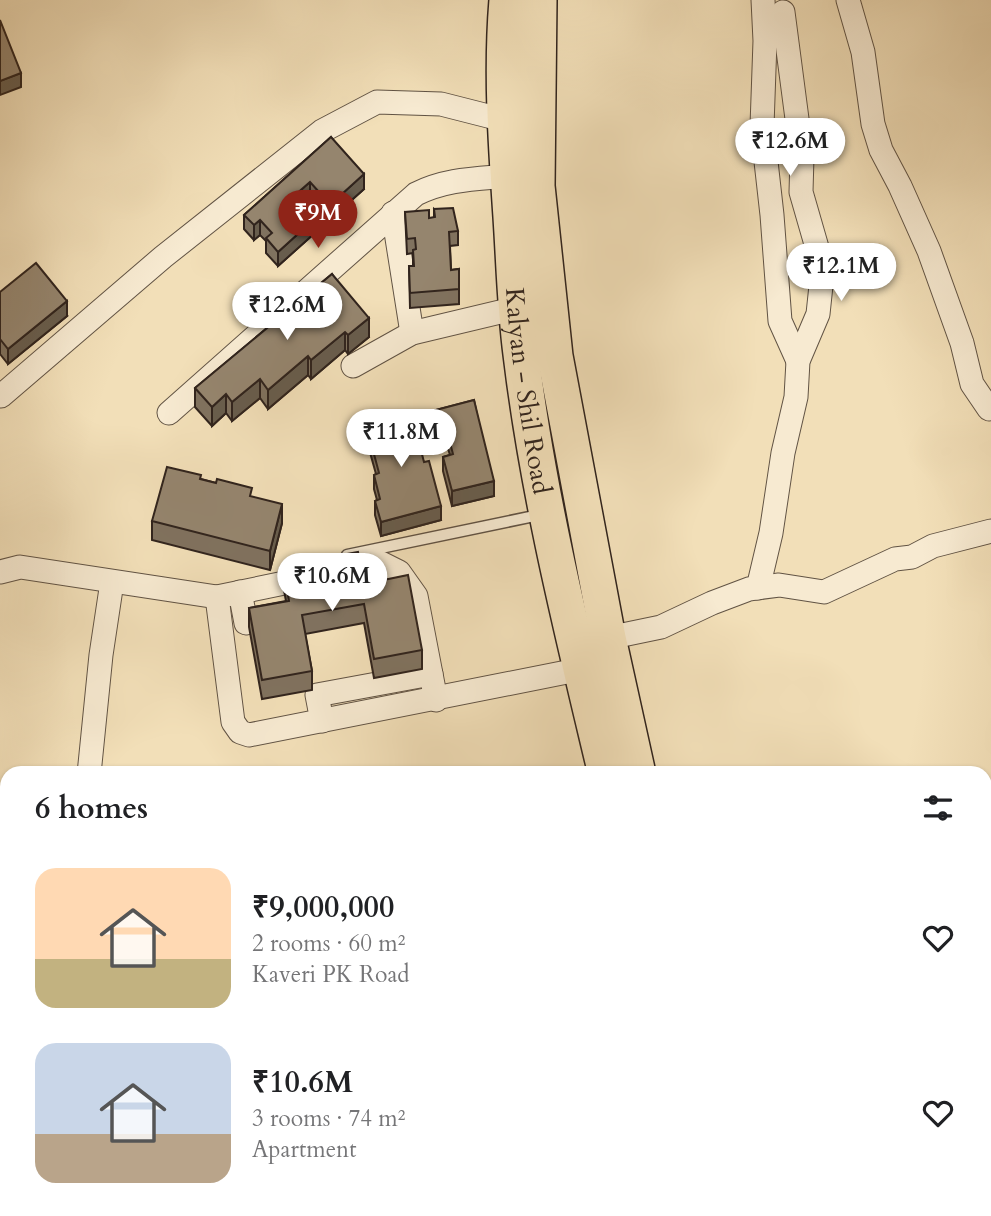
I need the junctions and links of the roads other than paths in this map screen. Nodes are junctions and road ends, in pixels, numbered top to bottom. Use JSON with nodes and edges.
{"nodes":[{"id":1,"x":507,"y":0,"type":"edge"},
{"id":2,"x":540,"y":0,"type":"edge"},
{"id":3,"x":763,"y":0,"type":"edge"},
{"id":4,"x":848,"y":0,"type":"edge"},
{"id":5,"x":783,"y":12,"type":"dead end"},
{"id":6,"x":505,"y":113,"type":"junction"},
{"id":7,"x":508,"y":177,"type":"junction"},
{"id":8,"x":393,"y":213,"type":"junction"},
{"id":9,"x":517,"y":308,"type":"junction"},
{"id":10,"x":412,"y":333,"type":"junction"},
{"id":11,"x":799,"y":361,"type":"junction"},
{"id":12,"x":353,"y":366,"type":"dead end"},
{"id":13,"x":1,"y":396,"type":"edge"},
{"id":14,"x":991,"y":408,"type":"edge"},
{"id":15,"x":169,"y":413,"type":"dead end"},
{"id":16,"x":547,"y":513,"type":"junction"},
{"id":17,"x":991,"y":531,"type":"edge"},
{"id":18,"x":337,"y":557,"type":"edge"},
{"id":19,"x":0,"y":572,"type":"edge"},
{"id":20,"x":112,"y":582,"type":"junction"},
{"id":21,"x":758,"y":588,"type":"junction"},
{"id":22,"x":240,"y":592,"type":"junction"},
{"id":23,"x":217,"y":597,"type":"junction"},
{"id":24,"x":246,"y":623,"type":"dead end"},
{"id":25,"x":608,"y":638,"type":"junction"},
{"id":26,"x":582,"y":669,"type":"junction"},
{"id":27,"x":430,"y":674,"type":"junction"},
{"id":28,"x":375,"y":684,"type":"junction"},
{"id":29,"x":436,"y":700,"type":"junction"},
{"id":30,"x":381,"y":710,"type":"junction"},
{"id":31,"x":322,"y":721,"type":"junction"},
{"id":32,"x":90,"y":766,"type":"edge"},
{"id":33,"x":605,"y":766,"type":"edge"},
{"id":34,"x":636,"y":766,"type":"edge"}],
"edges":[{"from":1,"to":6,"type":"main road","name":"Kalyan - Shil Road"},
{"from":2,"to":25,"type":"main road","name":"Kalyan - Shil Road"},
{"from":3,"to":11,"type":"street"},
{"from":4,"to":14,"type":"street"},
{"from":5,"to":11,"type":"street"},
{"from":6,"to":7,"type":"main road","name":"Kalyan - Shil Road"},
{"from":6,"to":13,"type":"street"},
{"from":7,"to":8,"type":"street"},
{"from":7,"to":9,"type":"main road","name":"Kalyan - Shil Road"},
{"from":8,"to":10,"type":"street"},
{"from":8,"to":15,"type":"street"},
{"from":9,"to":10,"type":"street"},
{"from":9,"to":16,"type":"main road","name":"Kalyan - Shil Road"},
{"from":10,"to":12,"type":"street"},
{"from":11,"to":21,"type":"street"},
{"from":16,"to":18,"type":"lane"},
{"from":16,"to":26,"type":"main road","name":"Kalyan - Shil Road"},
{"from":17,"to":21,"type":"street"},
{"from":19,"to":20,"type":"street"},
{"from":20,"to":23,"type":"street"},
{"from":20,"to":32,"type":"street"},
{"from":21,"to":25,"type":"street"},
{"from":22,"to":23,"type":"street"},
{"from":22,"to":24,"type":"street"},
{"from":22,"to":27,"type":"street"},
{"from":23,"to":31,"type":"street"},
{"from":25,"to":34,"type":"main road","name":"Kalyan - Shil Road"},
{"from":26,"to":29,"type":"street"},
{"from":26,"to":33,"type":"main road","name":"Kalyan - Shil Road"},
{"from":27,"to":28,"type":"street"},
{"from":27,"to":29,"type":"street"},
{"from":28,"to":30,"type":"street"},
{"from":28,"to":31,"type":"street"},
{"from":29,"to":30,"type":"street"},
{"from":30,"to":31,"type":"street"}]}
